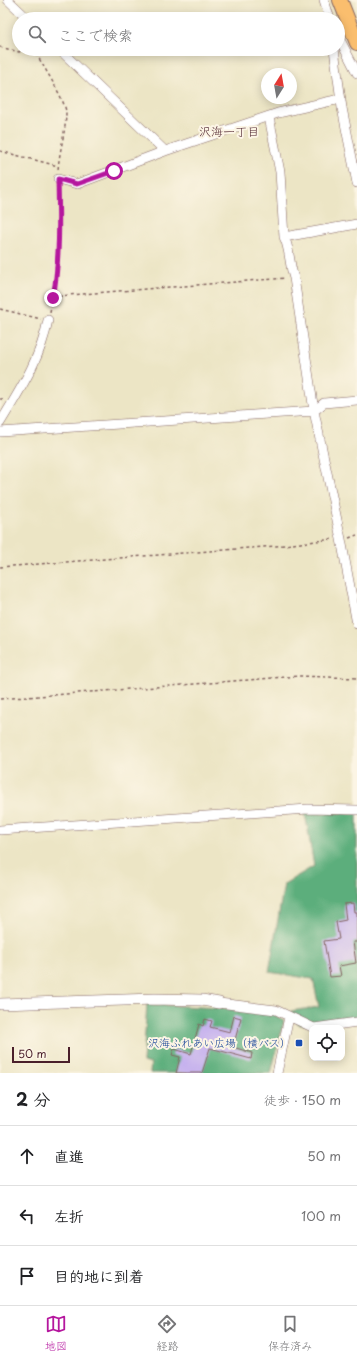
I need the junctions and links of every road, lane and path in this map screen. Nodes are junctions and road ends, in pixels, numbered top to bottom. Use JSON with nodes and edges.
{"nodes":[{"id":1,"x":8,"y":0,"type":"edge"},
{"id":2,"x":324,"y":0,"type":"edge"},
{"id":3,"x":340,"y":0,"type":"edge"},
{"id":4,"x":21,"y":12,"type":"edge"},
{"id":5,"x":328,"y":12,"type":"edge"},
{"id":6,"x":345,"y":12,"type":"edge"},
{"id":7,"x":345,"y":13,"type":"edge"},
{"id":8,"x":357,"y":43,"type":"edge"},
{"id":9,"x":0,"y":48,"type":"edge"},
{"id":10,"x":345,"y":50,"type":"edge"},
{"id":11,"x":12,"y":51,"type":"edge"},
{"id":12,"x":37,"y":56,"type":"edge"},
{"id":13,"x":65,"y":56,"type":"edge"},
{"id":14,"x":335,"y":56,"type":"edge"},
{"id":15,"x":357,"y":73,"type":"edge"},
{"id":16,"x":340,"y":99,"type":"junction"},
{"id":17,"x":269,"y":117,"type":"junction"},
{"id":18,"x":0,"y":151,"type":"edge"},
{"id":19,"x":165,"y":151,"type":"junction"},
{"id":20,"x":58,"y":166,"type":"junction"},
{"id":21,"x":58,"y":179,"type":"junction"},
{"id":22,"x":357,"y":183,"type":"edge"},
{"id":23,"x":357,"y":224,"type":"edge"},
{"id":24,"x":284,"y":237,"type":"junction"},
{"id":25,"x":294,"y":278,"type":"junction"},
{"id":26,"x":53,"y":298,"type":"junction"},
{"id":27,"x":0,"y":309,"type":"edge"},
{"id":28,"x":48,"y":320,"type":"junction"},
{"id":29,"x":357,"y":400,"type":"edge"},
{"id":30,"x":314,"y":411,"type":"junction"},
{"id":31,"x":0,"y":423,"type":"edge"},
{"id":32,"x":0,"y":432,"type":"edge"},
{"id":33,"x":341,"y":539,"type":"junction"},
{"id":34,"x":0,"y":567,"type":"edge"},
{"id":35,"x":357,"y":624,"type":"edge"},
{"id":36,"x":357,"y":678,"type":"edge"},
{"id":37,"x":0,"y":699,"type":"edge"},
{"id":38,"x":357,"y":810,"type":"edge"},
{"id":39,"x":0,"y":830,"type":"edge"},
{"id":40,"x":219,"y":1003,"type":"joint"},
{"id":41,"x":0,"y":1004,"type":"edge"},
{"id":42,"x":289,"y":1017,"type":"junction"},
{"id":43,"x":357,"y":1022,"type":"edge"},
{"id":44,"x":336,"y":1025,"type":"edge"},
{"id":45,"x":309,"y":1026,"type":"edge"},
{"id":46,"x":277,"y":1073,"type":"edge"}],
"edges":[{"from":1,"to":4,"type":"street"},
{"from":2,"to":5,"type":"street"},
{"from":3,"to":6,"type":"main road"},
{"from":7,"to":8,"type":"main road"},
{"from":9,"to":11,"type":"path"},
{"from":10,"to":15,"type":"street"},
{"from":12,"to":20,"type":"path"},
{"from":13,"to":19,"type":"street"},
{"from":14,"to":16,"type":"street"},
{"from":16,"to":17,"type":"street"},
{"from":16,"to":22,"type":"street"},
{"from":17,"to":19,"type":"street"},
{"from":17,"to":24,"type":"street"},
{"from":18,"to":20,"type":"path"},
{"from":19,"to":21,"type":"street"},
{"from":20,"to":21,"type":"path"},
{"from":21,"to":26,"type":"path"},
{"from":23,"to":24,"type":"street"},
{"from":24,"to":25,"type":"street"},
{"from":25,"to":26,"type":"path"},
{"from":25,"to":30,"type":"street"},
{"from":26,"to":28,"type":"path"},
{"from":27,"to":28,"type":"path"},
{"from":28,"to":31,"type":"street"},
{"from":29,"to":30,"type":"street"},
{"from":30,"to":32,"type":"street"},
{"from":30,"to":33,"type":"street"},
{"from":33,"to":34,"type":"path"},
{"from":33,"to":35,"type":"street"},
{"from":36,"to":37,"type":"path"},
{"from":38,"to":39,"type":"street"},
{"from":40,"to":41,"type":"street"},
{"from":40,"to":42,"type":"street"},
{"from":42,"to":45,"type":"street"},
{"from":42,"to":46,"type":"street"},
{"from":43,"to":44,"type":"street"}]}
